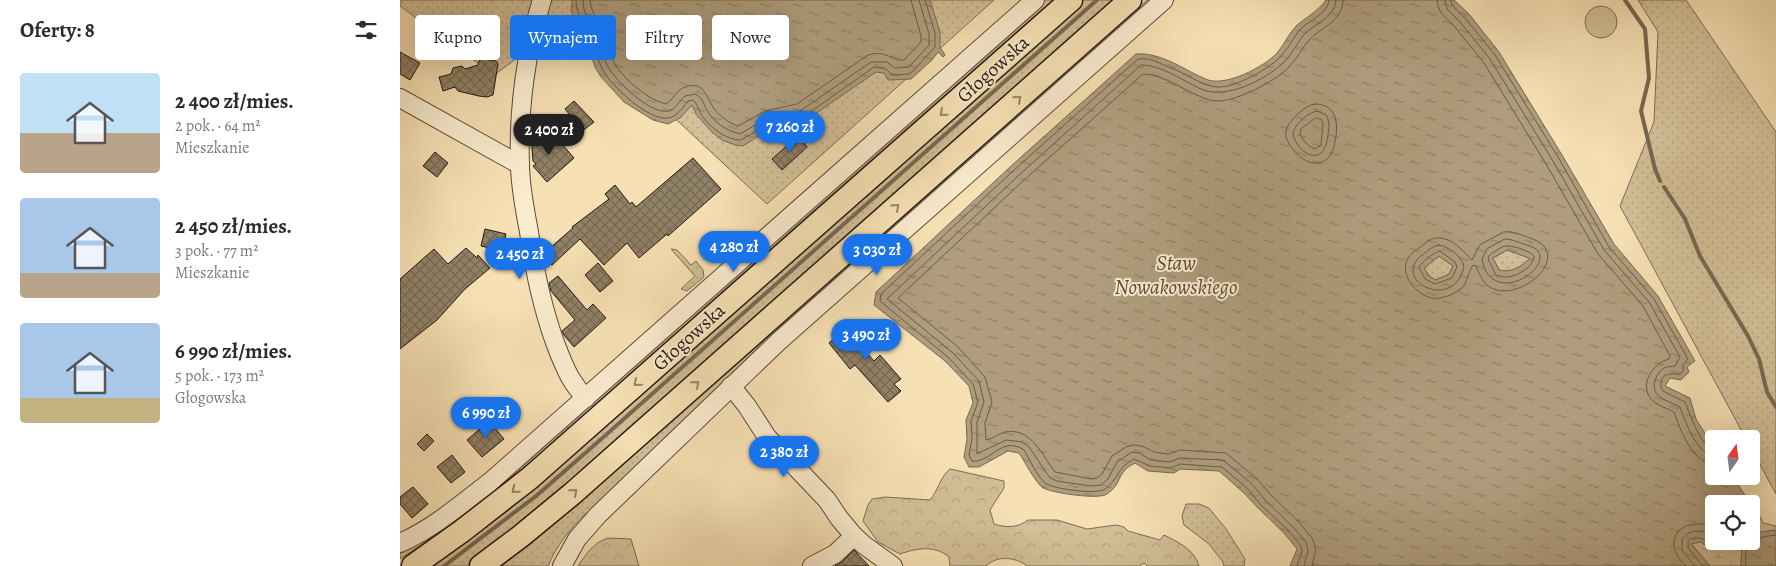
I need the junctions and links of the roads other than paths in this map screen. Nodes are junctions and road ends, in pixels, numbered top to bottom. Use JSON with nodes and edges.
{"nodes":[{"id":1,"x":542,"y":0,"type":"edge"},
{"id":2,"x":1034,"y":0,"type":"edge"},
{"id":3,"x":1071,"y":0,"type":"edge"},
{"id":4,"x":1130,"y":0,"type":"edge"},
{"id":5,"x":1164,"y":0,"type":"edge"},
{"id":6,"x":400,"y":98,"type":"edge"},
{"id":7,"x":520,"y":165,"type":"junction"},
{"id":8,"x":731,"y":386,"type":"junction"},
{"id":9,"x":586,"y":398,"type":"junction"},
{"id":10,"x":854,"y":536,"type":"junction"},
{"id":11,"x":400,"y":543,"type":"edge"},
{"id":12,"x":413,"y":566,"type":"edge"},
{"id":13,"x":481,"y":566,"type":"edge"},
{"id":14,"x":562,"y":566,"type":"edge"},
{"id":15,"x":812,"y":566,"type":"edge"},
{"id":16,"x":892,"y":566,"type":"edge"}],
"edges":[{"from":1,"to":7,"type":"street"},
{"from":2,"to":9,"type":"street","name":"Głogowska"},
{"from":3,"to":12,"type":"main road","name":"Głogowska","one_way":true},
{"from":13,"to":4,"type":"main road","name":"Głogowska","one_way":true},
{"from":5,"to":8,"type":"street"},
{"from":6,"to":7,"type":"street"},
{"from":7,"to":9,"type":"street"},
{"from":8,"to":10,"type":"street"},
{"from":8,"to":14,"type":"street"},
{"from":9,"to":11,"type":"street","name":"Głogowska"},
{"from":10,"to":15,"type":"street"},
{"from":10,"to":16,"type":"street"}]}
